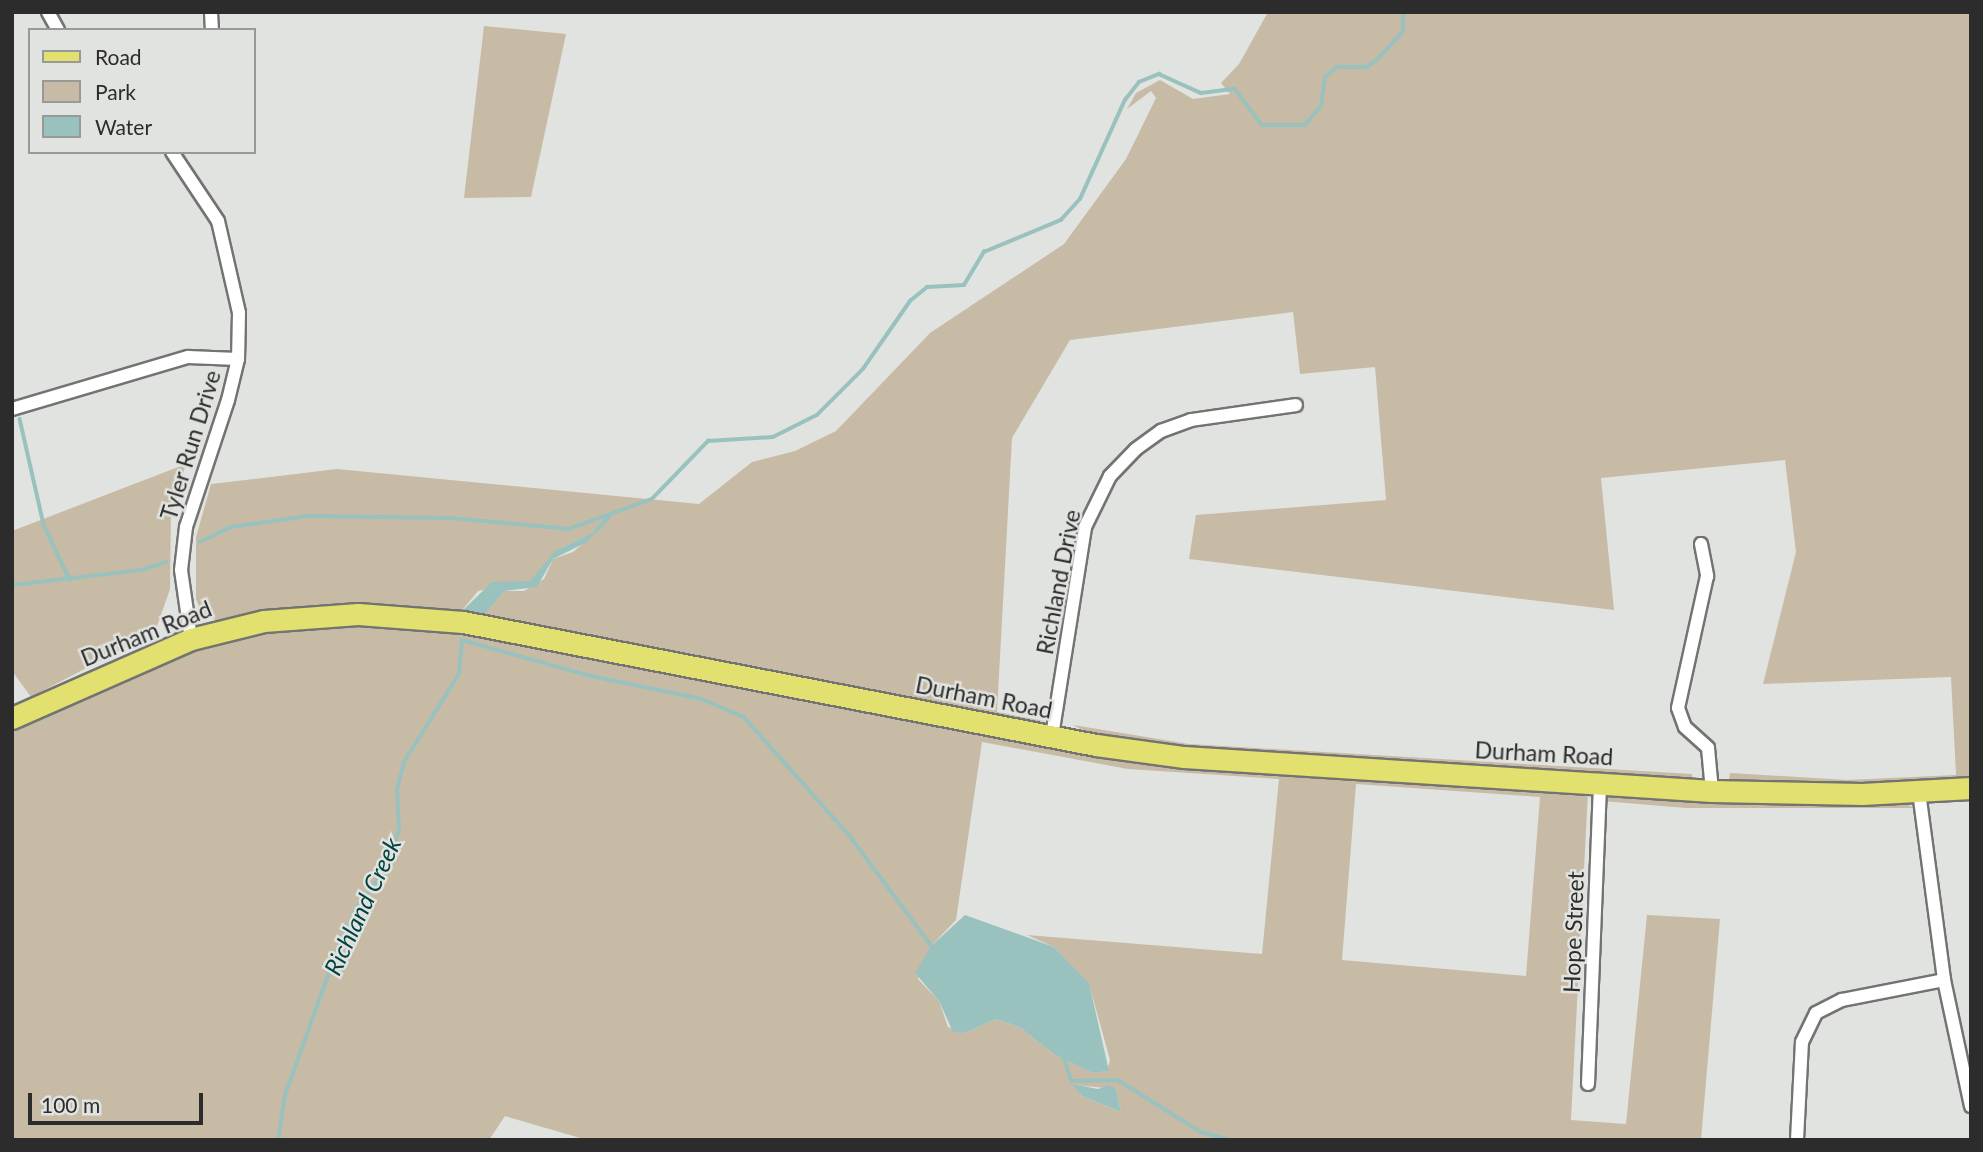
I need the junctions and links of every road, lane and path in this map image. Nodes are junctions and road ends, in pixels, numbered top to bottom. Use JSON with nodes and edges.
{"nodes":[{"id":1,"x":48,"y":12,"type":"edge"},
{"id":2,"x":57,"y":28,"type":"edge"},
{"id":3,"x":177,"y":154,"type":"edge"},
{"id":4,"x":238,"y":359,"type":"junction"},
{"id":5,"x":1296,"y":405,"type":"dead end"},
{"id":6,"x":12,"y":409,"type":"edge"},
{"id":7,"x":1701,"y":544,"type":"dead end"},
{"id":8,"x":191,"y":639,"type":"junction"},
{"id":9,"x":12,"y":718,"type":"edge"},
{"id":10,"x":1052,"y":736,"type":"junction"},
{"id":11,"x":1600,"y":782,"type":"junction"},
{"id":12,"x":1971,"y":788,"type":"edge"},
{"id":13,"x":1712,"y":791,"type":"junction"},
{"id":14,"x":1919,"y":792,"type":"junction"},
{"id":15,"x":1944,"y":980,"type":"junction"},
{"id":16,"x":1588,"y":1084,"type":"dead end"},
{"id":17,"x":1971,"y":1106,"type":"edge"},
{"id":18,"x":1797,"y":1140,"type":"edge"}],
"edges":[{"from":1,"to":2,"type":"street"},
{"from":3,"to":4,"type":"street","name":"Tyler Run Drive"},
{"from":4,"to":6,"type":"street"},
{"from":4,"to":8,"type":"street","name":"Tyler Run Drive"},
{"from":5,"to":10,"type":"street","name":"Richland Drive"},
{"from":7,"to":13,"type":"street"},
{"from":8,"to":9,"type":"main road","name":"Durham Road"},
{"from":8,"to":10,"type":"main road","name":"Durham Road"},
{"from":10,"to":11,"type":"main road","name":"Durham Road"},
{"from":11,"to":13,"type":"main road","name":"Durham Road"},
{"from":11,"to":16,"type":"street","name":"Hope Street"},
{"from":12,"to":14,"type":"main road","name":"Durham Road"},
{"from":13,"to":14,"type":"main road","name":"Durham Road"},
{"from":14,"to":15,"type":"street"},
{"from":15,"to":17,"type":"street"},
{"from":15,"to":18,"type":"street"}]}
